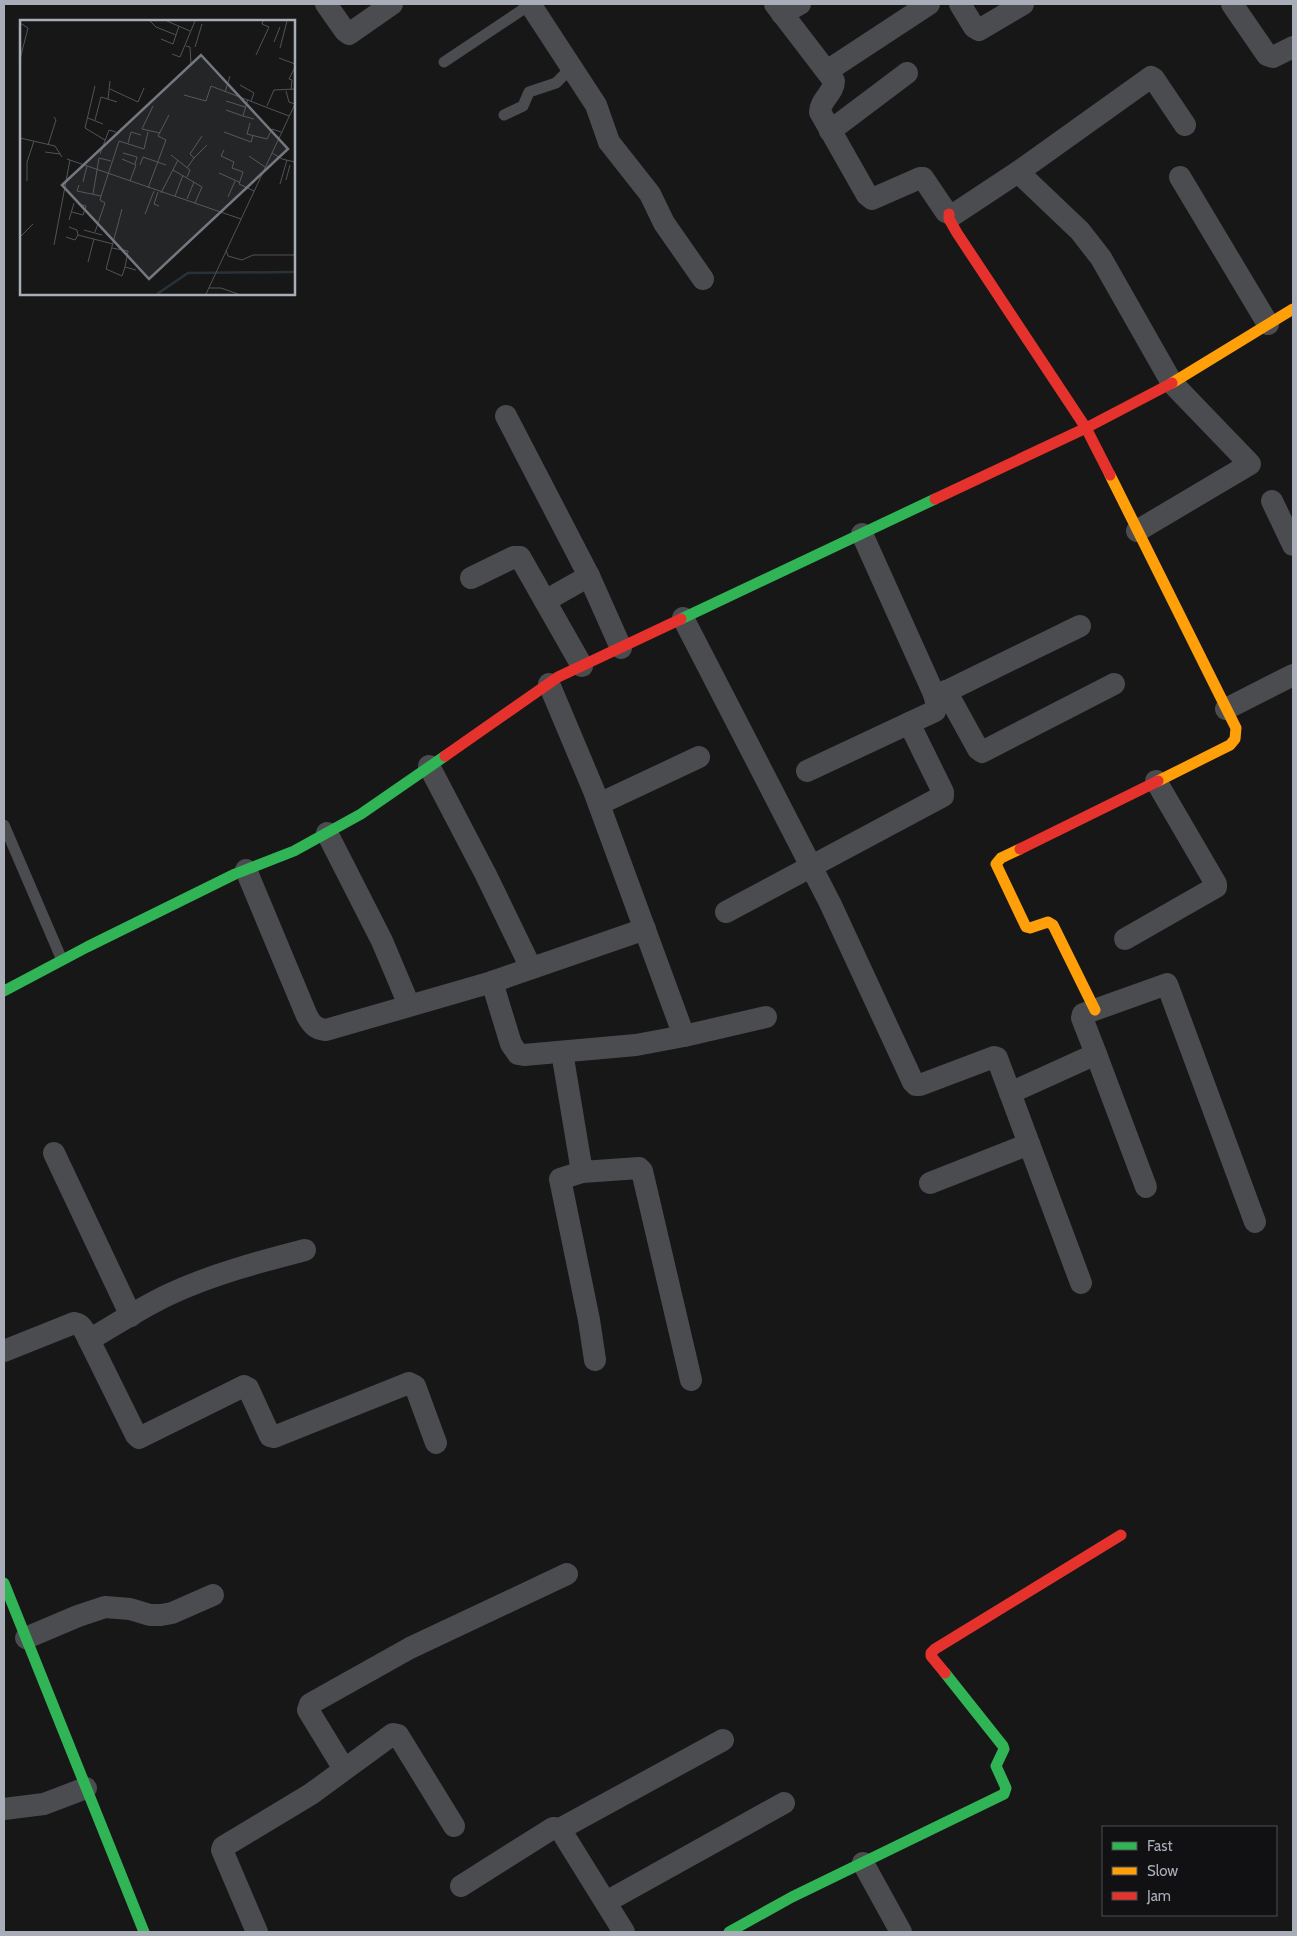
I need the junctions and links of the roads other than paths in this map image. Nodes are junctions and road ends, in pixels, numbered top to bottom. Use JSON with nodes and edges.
{"nodes":[{"id":1,"x":326,"y":4,"type":"edge"},
{"id":2,"x":392,"y":4,"type":"edge"},
{"id":3,"x":531,"y":4,"type":"edge"},
{"id":4,"x":929,"y":4,"type":"edge"},
{"id":5,"x":960,"y":4,"type":"edge"},
{"id":6,"x":1023,"y":4,"type":"edge"},
{"id":7,"x":1232,"y":4,"type":"edge"},
{"id":8,"x":786,"y":7,"type":"edge"},
{"id":9,"x":1293,"y":47,"type":"edge"},
{"id":10,"x":444,"y":62,"type":"dead end"},
{"id":11,"x":572,"y":67,"type":"junction"},
{"id":12,"x":827,"y":71,"type":"junction"},
{"id":13,"x":907,"y":73,"type":"dead end"},
{"id":14,"x":504,"y":115,"type":"dead end"},
{"id":15,"x":1185,"y":125,"type":"dead end"},
{"id":16,"x":830,"y":131,"type":"junction"},
{"id":17,"x":1018,"y":172,"type":"junction"},
{"id":18,"x":1180,"y":176,"type":"dead end"},
{"id":19,"x":949,"y":214,"type":"junction"},
{"id":20,"x":703,"y":279,"type":"dead end"},
{"id":21,"x":1293,"y":309,"type":"edge"},
{"id":22,"x":1268,"y":324,"type":"junction"},
{"id":23,"x":1172,"y":383,"type":"junction"},
{"id":24,"x":506,"y":416,"type":"dead end"},
{"id":25,"x":1086,"y":428,"type":"junction"},
{"id":26,"x":1272,"y":501,"type":"dead end"},
{"id":27,"x":1138,"y":531,"type":"junction"},
{"id":28,"x":862,"y":534,"type":"junction"},
{"id":29,"x":1293,"y":545,"type":"edge"},
{"id":30,"x":588,"y":576,"type":"junction"},
{"id":31,"x":471,"y":578,"type":"dead end"},
{"id":32,"x":545,"y":601,"type":"junction"},
{"id":33,"x":683,"y":618,"type":"junction"},
{"id":34,"x":1080,"y":626,"type":"dead end"},
{"id":35,"x":621,"y":648,"type":"junction"},
{"id":36,"x":582,"y":666,"type":"junction"},
{"id":37,"x":1293,"y":675,"type":"edge"},
{"id":38,"x":548,"y":684,"type":"junction"},
{"id":39,"x":1114,"y":684,"type":"dead end"},
{"id":40,"x":940,"y":693,"type":"junction"},
{"id":41,"x":1226,"y":709,"type":"junction"},
{"id":42,"x":909,"y":723,"type":"junction"},
{"id":43,"x":699,"y":757,"type":"dead end"},
{"id":44,"x":429,"y":766,"type":"junction"},
{"id":45,"x":807,"y":771,"type":"dead end"},
{"id":46,"x":1156,"y":781,"type":"junction"},
{"id":47,"x":599,"y":804,"type":"junction"},
{"id":48,"x":4,"y":825,"type":"edge"},
{"id":49,"x":327,"y":833,"type":"junction"},
{"id":50,"x":812,"y":868,"type":"junction"},
{"id":51,"x":246,"y":870,"type":"junction"},
{"id":52,"x":726,"y":912,"type":"dead end"},
{"id":53,"x":645,"y":929,"type":"junction"},
{"id":54,"x":1125,"y":939,"type":"dead end"},
{"id":55,"x":62,"y":960,"type":"junction"},
{"id":56,"x":531,"y":968,"type":"junction"},
{"id":57,"x":492,"y":982,"type":"junction"},
{"id":58,"x":4,"y":991,"type":"edge"},
{"id":59,"x":409,"y":1005,"type":"junction"},
{"id":60,"x":1095,"y":1010,"type":"junction"},
{"id":61,"x":766,"y":1017,"type":"dead end"},
{"id":62,"x":684,"y":1036,"type":"junction"},
{"id":63,"x":562,"y":1052,"type":"junction"},
{"id":64,"x":1096,"y":1054,"type":"junction"},
{"id":65,"x":1010,"y":1092,"type":"junction"},
{"id":66,"x":1029,"y":1144,"type":"junction"},
{"id":67,"x":54,"y":1153,"type":"dead end"},
{"id":68,"x":582,"y":1172,"type":"junction"},
{"id":69,"x":930,"y":1183,"type":"dead end"},
{"id":70,"x":1146,"y":1187,"type":"dead end"},
{"id":71,"x":1255,"y":1222,"type":"dead end"},
{"id":72,"x":305,"y":1250,"type":"dead end"},
{"id":73,"x":1081,"y":1283,"type":"dead end"},
{"id":74,"x":131,"y":1316,"type":"junction"},
{"id":75,"x":89,"y":1340,"type":"junction"},
{"id":76,"x":4,"y":1351,"type":"edge"},
{"id":77,"x":595,"y":1360,"type":"dead end"},
{"id":78,"x":691,"y":1380,"type":"dead end"},
{"id":79,"x":436,"y":1442,"type":"dead end"},
{"id":80,"x":1120,"y":1535,"type":"dead end"},
{"id":81,"x":566,"y":1574,"type":"dead end"},
{"id":82,"x":4,"y":1583,"type":"edge"},
{"id":83,"x":213,"y":1595,"type":"dead end"},
{"id":84,"x":26,"y":1638,"type":"junction"},
{"id":85,"x":723,"y":1740,"type":"dead end"},
{"id":86,"x":344,"y":1769,"type":"junction"},
{"id":87,"x":86,"y":1788,"type":"junction"},
{"id":88,"x":784,"y":1803,"type":"dead end"},
{"id":89,"x":4,"y":1809,"type":"edge"},
{"id":90,"x":454,"y":1826,"type":"dead end"},
{"id":91,"x":560,"y":1829,"type":"junction"},
{"id":92,"x":863,"y":1863,"type":"junction"},
{"id":93,"x":461,"y":1886,"type":"dead end"},
{"id":94,"x":606,"y":1902,"type":"junction"},
{"id":95,"x":144,"y":1932,"type":"edge"},
{"id":96,"x":257,"y":1932,"type":"edge"},
{"id":97,"x":624,"y":1932,"type":"edge"},
{"id":98,"x":728,"y":1932,"type":"edge"},
{"id":99,"x":901,"y":1932,"type":"edge"}],
"edges":[{"from":1,"to":2,"type":"street"},
{"from":3,"to":10,"type":"lane"},
{"from":3,"to":11,"type":"street"},
{"from":4,"to":12,"type":"street"},
{"from":5,"to":6,"type":"street"},
{"from":7,"to":9,"type":"street"},
{"from":8,"to":12,"type":"street"},
{"from":11,"to":14,"type":"lane"},
{"from":11,"to":20,"type":"street"},
{"from":12,"to":16,"type":"street"},
{"from":13,"to":16,"type":"street"},
{"from":15,"to":17,"type":"street"},
{"from":16,"to":19,"type":"street"},
{"from":17,"to":19,"type":"street"},
{"from":17,"to":23,"type":"street"},
{"from":18,"to":22,"type":"street"},
{"from":19,"to":25,"type":"street"},
{"from":21,"to":22,"type":"street"},
{"from":22,"to":23,"type":"street"},
{"from":23,"to":25,"type":"street"},
{"from":23,"to":27,"type":"street"},
{"from":24,"to":30,"type":"street"},
{"from":25,"to":27,"type":"street"},
{"from":25,"to":28,"type":"street"},
{"from":26,"to":29,"type":"street"},
{"from":27,"to":41,"type":"street"},
{"from":28,"to":33,"type":"street"},
{"from":28,"to":40,"type":"street"},
{"from":30,"to":32,"type":"street"},
{"from":30,"to":35,"type":"street"},
{"from":31,"to":32,"type":"street"},
{"from":32,"to":36,"type":"street"},
{"from":33,"to":35,"type":"street"},
{"from":33,"to":50,"type":"street"},
{"from":34,"to":40,"type":"street"},
{"from":35,"to":36,"type":"street"},
{"from":36,"to":38,"type":"street"},
{"from":37,"to":41,"type":"street"},
{"from":38,"to":44,"type":"street"},
{"from":38,"to":47,"type":"street"},
{"from":39,"to":40,"type":"street"},
{"from":40,"to":42,"type":"street"},
{"from":41,"to":46,"type":"street"},
{"from":42,"to":45,"type":"street"},
{"from":42,"to":50,"type":"street"},
{"from":43,"to":47,"type":"street"},
{"from":44,"to":49,"type":"street"},
{"from":44,"to":56,"type":"street"},
{"from":46,"to":54,"type":"street"},
{"from":46,"to":60,"type":"street"},
{"from":47,"to":53,"type":"street"},
{"from":48,"to":55,"type":"lane"},
{"from":49,"to":51,"type":"street"},
{"from":49,"to":59,"type":"street"},
{"from":50,"to":52,"type":"street"},
{"from":50,"to":65,"type":"street"},
{"from":51,"to":55,"type":"street"},
{"from":51,"to":59,"type":"street"},
{"from":53,"to":56,"type":"street"},
{"from":53,"to":62,"type":"street"},
{"from":55,"to":58,"type":"street"},
{"from":56,"to":57,"type":"street"},
{"from":57,"to":59,"type":"street"},
{"from":57,"to":63,"type":"street"},
{"from":60,"to":64,"type":"street"},
{"from":60,"to":71,"type":"street"},
{"from":61,"to":62,"type":"street"},
{"from":62,"to":63,"type":"street"},
{"from":63,"to":68,"type":"street"},
{"from":64,"to":65,"type":"street"},
{"from":64,"to":70,"type":"street"},
{"from":65,"to":66,"type":"street"},
{"from":66,"to":69,"type":"street"},
{"from":66,"to":73,"type":"street"},
{"from":67,"to":74,"type":"street"},
{"from":68,"to":77,"type":"street"},
{"from":68,"to":78,"type":"street"},
{"from":72,"to":74,"type":"street"},
{"from":74,"to":75,"type":"street"},
{"from":75,"to":76,"type":"street"},
{"from":75,"to":79,"type":"street"},
{"from":80,"to":92,"type":"street"},
{"from":81,"to":86,"type":"street"},
{"from":82,"to":84,"type":"street"},
{"from":83,"to":84,"type":"street"},
{"from":84,"to":87,"type":"street"},
{"from":85,"to":91,"type":"street"},
{"from":86,"to":90,"type":"street"},
{"from":86,"to":96,"type":"street"},
{"from":87,"to":89,"type":"street"},
{"from":87,"to":95,"type":"street"},
{"from":88,"to":94,"type":"street"},
{"from":91,"to":93,"type":"street"},
{"from":91,"to":94,"type":"street"},
{"from":92,"to":98,"type":"street"},
{"from":92,"to":99,"type":"street"},
{"from":94,"to":97,"type":"street"}]}
